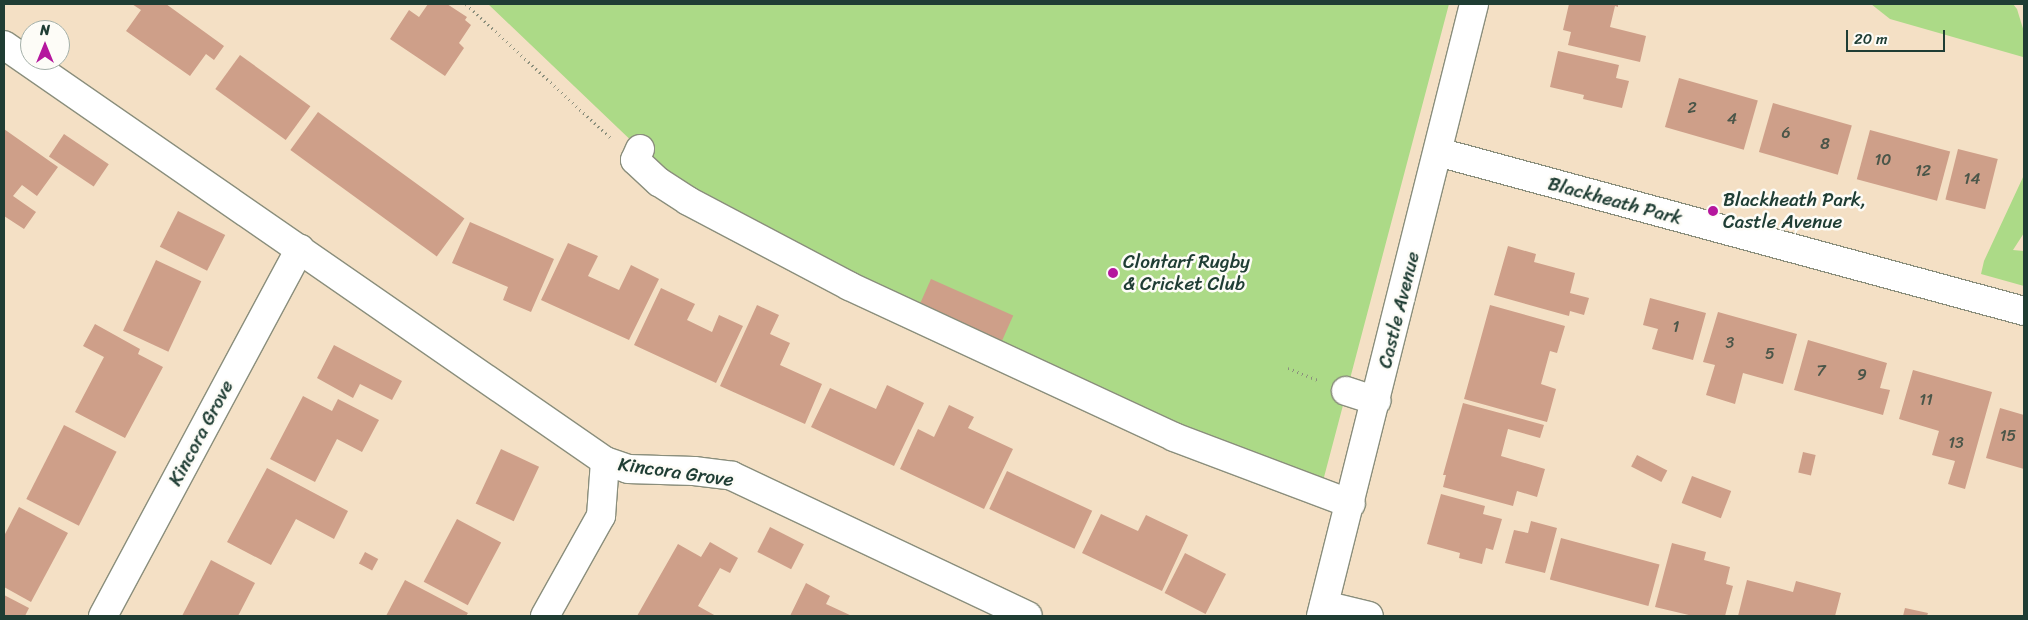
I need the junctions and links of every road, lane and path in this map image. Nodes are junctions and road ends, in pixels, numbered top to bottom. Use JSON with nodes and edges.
{"nodes":[{"id":1,"x":466,"y":4,"type":"edge"},
{"id":2,"x":1474,"y":4,"type":"edge"},
{"id":3,"x":4,"y":45,"type":"edge"},
{"id":4,"x":1438,"y":152,"type":"junction"},
{"id":5,"x":637,"y":155,"type":"joint"},
{"id":6,"x":300,"y":249,"type":"junction"},
{"id":7,"x":2024,"y":311,"type":"edge"},
{"id":8,"x":1346,"y":391,"type":"dead end"},
{"id":9,"x":1376,"y":402,"type":"junction"},
{"id":10,"x":605,"y":461,"type":"junction"},
{"id":11,"x":1351,"y":504,"type":"junction"},
{"id":12,"x":1323,"y":611,"type":"edge"},
{"id":13,"x":104,"y":616,"type":"edge"},
{"id":14,"x":545,"y":616,"type":"edge"},
{"id":15,"x":1028,"y":616,"type":"edge"},
{"id":16,"x":1368,"y":616,"type":"edge"}],
"edges":[{"from":1,"to":5,"type":"path"},
{"from":2,"to":4,"type":"street","name":"Castle Avenue"},
{"from":3,"to":6,"type":"street","name":"Kincora Grove"},
{"from":4,"to":7,"type":"street","name":"Blackheath Park"},
{"from":4,"to":9,"type":"street","name":"Castle Avenue"},
{"from":5,"to":11,"type":"street"},
{"from":6,"to":10,"type":"street","name":"Kincora Grove"},
{"from":6,"to":13,"type":"street","name":"Kincora Grove"},
{"from":8,"to":9,"type":"street"},
{"from":9,"to":11,"type":"street","name":"Castle Avenue"},
{"from":10,"to":14,"type":"street"},
{"from":10,"to":15,"type":"street","name":"Kincora Grove"},
{"from":11,"to":12,"type":"street","name":"Castle Avenue"},
{"from":12,"to":16,"type":"street"}]}
